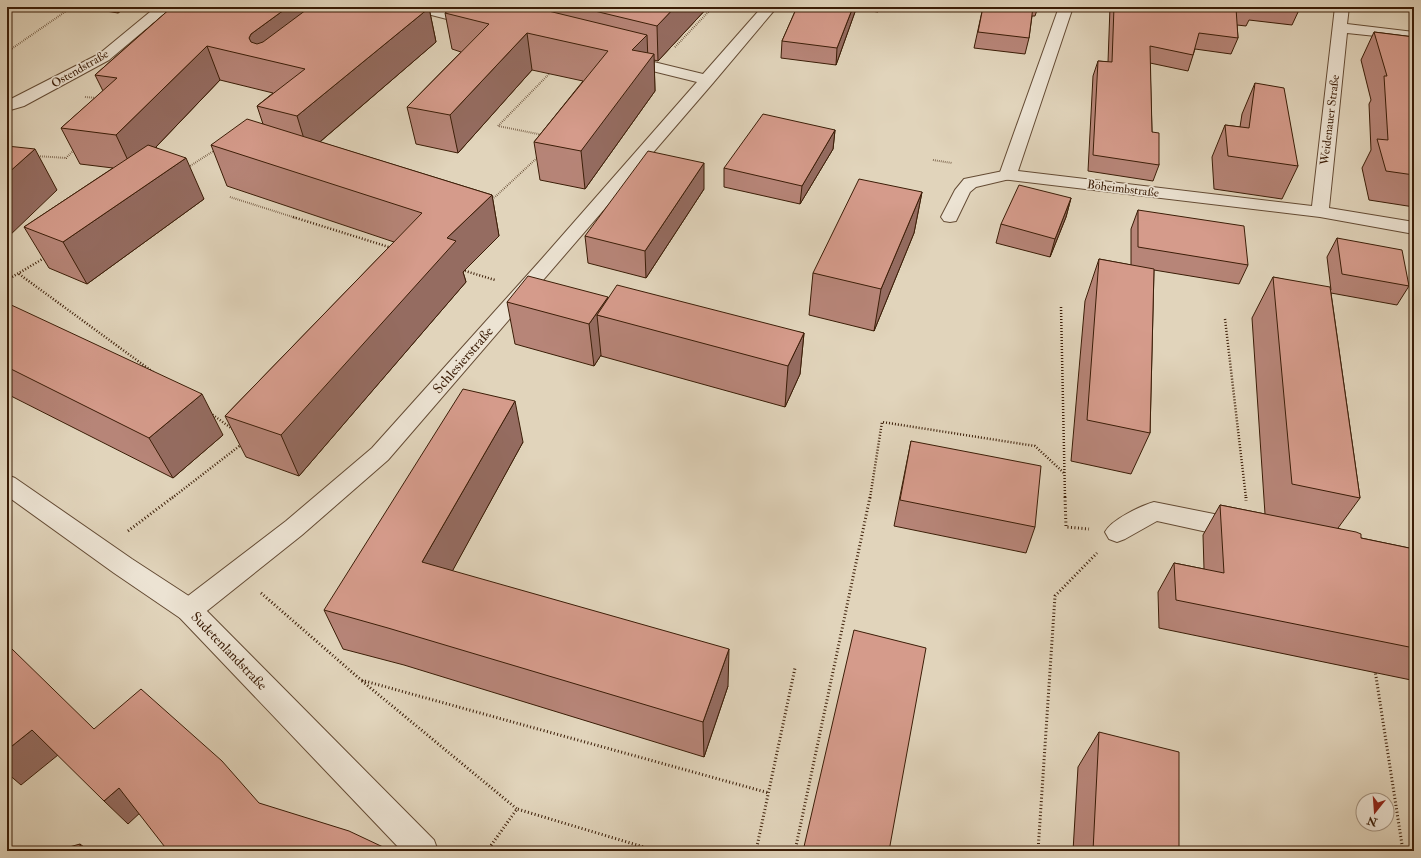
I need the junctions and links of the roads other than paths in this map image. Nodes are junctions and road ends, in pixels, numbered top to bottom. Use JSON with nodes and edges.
{"nodes":[{"id":1,"x":165,"y":7,"type":"edge"},
{"id":2,"x":417,"y":7,"type":"edge"},
{"id":3,"x":770,"y":7,"type":"edge"},
{"id":4,"x":1066,"y":7,"type":"edge"},
{"id":5,"x":1342,"y":7,"type":"edge"},
{"id":6,"x":484,"y":24,"type":"edge"},
{"id":7,"x":1341,"y":28,"type":"junction"},
{"id":8,"x":1414,"y":36,"type":"edge"},
{"id":9,"x":611,"y":56,"type":"edge"},
{"id":10,"x":708,"y":80,"type":"junction"},
{"id":11,"x":7,"y":106,"type":"edge"},
{"id":12,"x":1008,"y":175,"type":"junction"},
{"id":13,"x":1320,"y":212,"type":"junction"},
{"id":14,"x":950,"y":217,"type":"dead end"},
{"id":15,"x":1414,"y":228,"type":"edge"},
{"id":16,"x":7,"y":484,"type":"edge"},
{"id":17,"x":1117,"y":532,"type":"road end"},
{"id":18,"x":1254,"y":532,"type":"edge"},
{"id":19,"x":189,"y":610,"type":"junction"},
{"id":20,"x":423,"y":851,"type":"edge"}],
"edges":[{"from":1,"to":11,"type":"street","name":"Ostendstraße"},
{"from":2,"to":6,"type":"street"},
{"from":3,"to":10,"type":"street","name":"Schlesierstraße"},
{"from":4,"to":12,"type":"street"},
{"from":5,"to":7,"type":"street","name":"Weidenauer Straße"},
{"from":7,"to":8,"type":"street"},
{"from":7,"to":13,"type":"street","name":"Weidenauer Straße"},
{"from":9,"to":10,"type":"street"},
{"from":10,"to":19,"type":"street","name":"Schlesierstraße"},
{"from":12,"to":13,"type":"street","name":"Böheimbstraße"},
{"from":12,"to":14,"type":"lane"},
{"from":13,"to":15,"type":"street","name":"Böheimbstraße"},
{"from":16,"to":19,"type":"street","name":"Sudetenlandstraße"},
{"from":17,"to":18,"type":"street"},
{"from":19,"to":20,"type":"street","name":"Sudetenlandstraße"}]}
